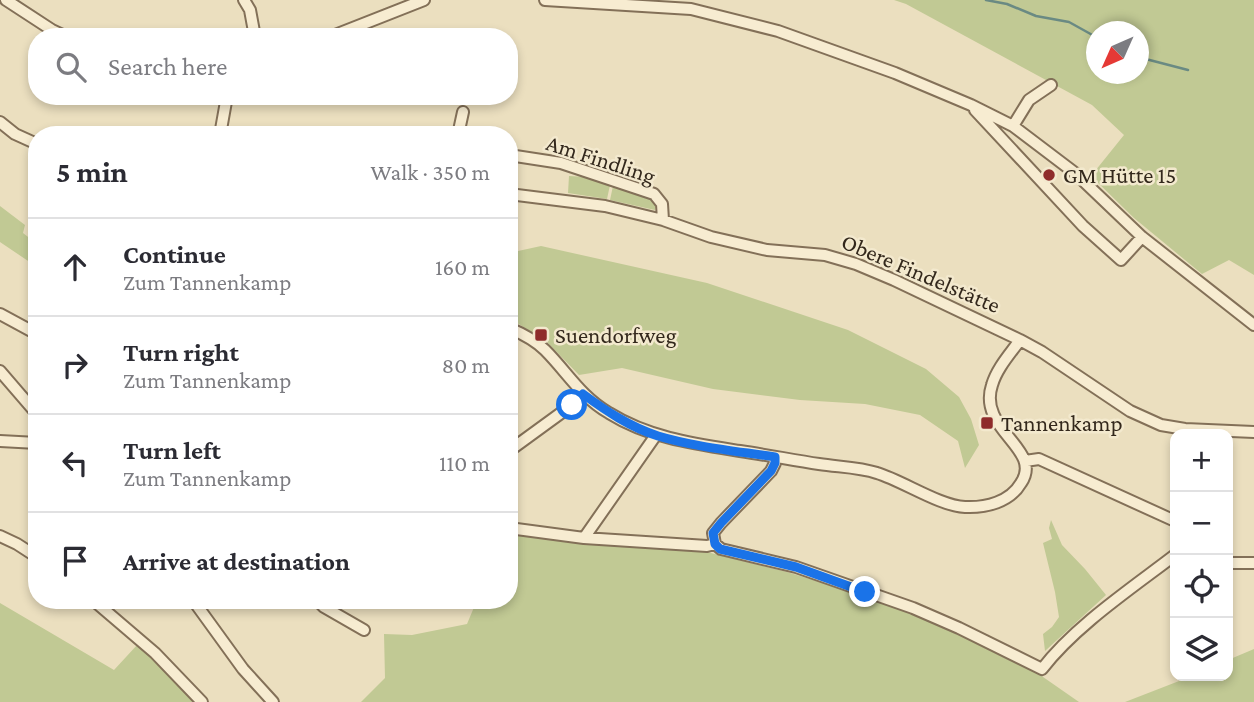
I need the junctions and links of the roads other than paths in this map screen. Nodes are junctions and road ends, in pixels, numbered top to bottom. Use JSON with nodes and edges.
{"nodes":[{"id":1,"x":6,"y":0,"type":"edge"},
{"id":2,"x":244,"y":0,"type":"edge"},
{"id":3,"x":424,"y":0,"type":"edge"},
{"id":4,"x":545,"y":0,"type":"edge"},
{"id":5,"x":49,"y":28,"type":"edge"},
{"id":6,"x":253,"y":28,"type":"edge"},
{"id":7,"x":353,"y":28,"type":"edge"},
{"id":8,"x":1051,"y":85,"type":"dead end"},
{"id":9,"x":225,"y":105,"type":"edge"},
{"id":10,"x":971,"y":105,"type":"junction"},
{"id":11,"x":463,"y":112,"type":"dead end"},
{"id":12,"x":0,"y":122,"type":"edge"},
{"id":13,"x":222,"y":126,"type":"edge"},
{"id":14,"x":460,"y":126,"type":"edge"},
{"id":15,"x":1013,"y":126,"type":"junction"},
{"id":16,"x":28,"y":140,"type":"edge"},
{"id":17,"x":518,"y":156,"type":"edge"},
{"id":18,"x":518,"y":195,"type":"edge"},
{"id":19,"x":663,"y":220,"type":"junction"},
{"id":20,"x":1142,"y":237,"type":"junction"},
{"id":21,"x":0,"y":314,"type":"edge"},
{"id":22,"x":1254,"y":325,"type":"edge"},
{"id":23,"x":28,"y":329,"type":"edge"},
{"id":24,"x":518,"y":333,"type":"edge"},
{"id":25,"x":1020,"y":340,"type":"junction"},
{"id":26,"x":0,"y":371,"type":"edge"},
{"id":27,"x":583,"y":394,"type":"junction"},
{"id":28,"x":28,"y":404,"type":"edge"},
{"id":29,"x":1254,"y":432,"type":"edge"},
{"id":30,"x":656,"y":435,"type":"junction"},
{"id":31,"x":0,"y":441,"type":"edge"},
{"id":32,"x":28,"y":443,"type":"edge"},
{"id":33,"x":518,"y":443,"type":"edge"},
{"id":34,"x":775,"y":457,"type":"junction"},
{"id":35,"x":1025,"y":461,"type":"junction"},
{"id":36,"x":1170,"y":519,"type":"edge"},
{"id":37,"x":518,"y":529,"type":"edge"},
{"id":38,"x":0,"y":537,"type":"edge"},
{"id":39,"x":584,"y":538,"type":"junction"},
{"id":40,"x":715,"y":544,"type":"junction"},
{"id":41,"x":28,"y":551,"type":"edge"},
{"id":42,"x":1170,"y":559,"type":"edge"},
{"id":43,"x":1233,"y":563,"type":"edge"},
{"id":44,"x":1254,"y":563,"type":"edge"},
{"id":45,"x":104,"y":609,"type":"edge"},
{"id":46,"x":200,"y":609,"type":"edge"},
{"id":47,"x":327,"y":609,"type":"edge"},
{"id":48,"x":365,"y":631,"type":"dead end"},
{"id":49,"x":202,"y":702,"type":"edge"},
{"id":50,"x":273,"y":702,"type":"edge"}],
"edges":[{"from":1,"to":5,"type":"street"},
{"from":2,"to":6,"type":"street"},
{"from":3,"to":7,"type":"street"},
{"from":4,"to":10,"type":"street"},
{"from":8,"to":15,"type":"street"},
{"from":9,"to":13,"type":"street"},
{"from":10,"to":15,"type":"street"},
{"from":10,"to":20,"type":"street"},
{"from":11,"to":14,"type":"street"},
{"from":12,"to":16,"type":"street"},
{"from":15,"to":20,"type":"street"},
{"from":17,"to":19,"type":"street","name":"Am Findling"},
{"from":18,"to":19,"type":"street","name":"Obere Findelstätte"},
{"from":19,"to":25,"type":"street","name":"Obere Findelstätte"},
{"from":20,"to":22,"type":"street"},
{"from":21,"to":23,"type":"street"},
{"from":24,"to":27,"type":"street"},
{"from":25,"to":29,"type":"street","name":"Obere Findelstätte"},
{"from":25,"to":35,"type":"street"},
{"from":26,"to":28,"type":"street"},
{"from":27,"to":30,"type":"street"},
{"from":27,"to":33,"type":"street"},
{"from":30,"to":34,"type":"street"},
{"from":30,"to":39,"type":"street"},
{"from":31,"to":32,"type":"street"},
{"from":34,"to":35,"type":"street"},
{"from":34,"to":40,"type":"street"},
{"from":35,"to":36,"type":"street"},
{"from":37,"to":39,"type":"street"},
{"from":38,"to":41,"type":"street"},
{"from":39,"to":40,"type":"street"},
{"from":40,"to":42,"type":"street"},
{"from":43,"to":44,"type":"street"},
{"from":45,"to":49,"type":"street"},
{"from":46,"to":50,"type":"street"},
{"from":47,"to":48,"type":"street"}]}
